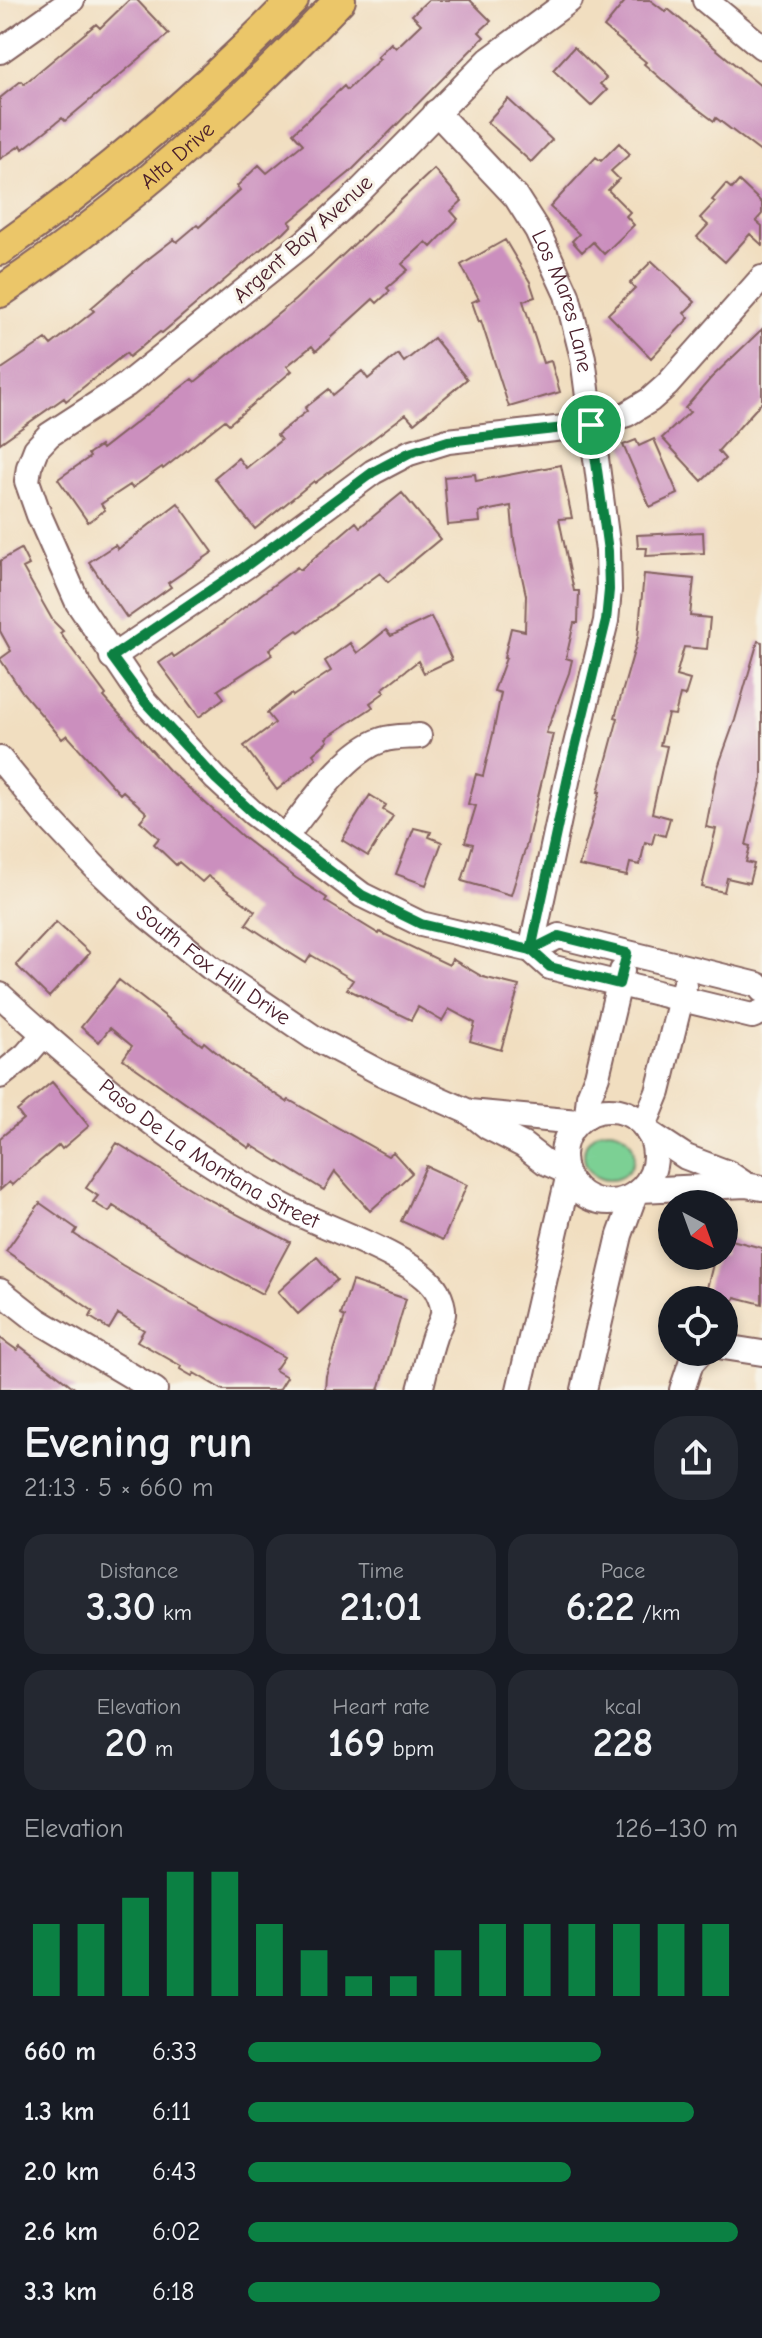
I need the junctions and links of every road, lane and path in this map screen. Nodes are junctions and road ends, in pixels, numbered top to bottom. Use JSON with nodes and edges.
{"nodes":[{"id":1,"x":72,"y":0,"type":"edge"},
{"id":2,"x":293,"y":0,"type":"edge"},
{"id":3,"x":340,"y":0,"type":"edge"},
{"id":4,"x":570,"y":0,"type":"edge"},
{"id":5,"x":705,"y":0,"type":"edge"},
{"id":6,"x":762,"y":47,"type":"edge"},
{"id":7,"x":0,"y":51,"type":"edge"},
{"id":8,"x":436,"y":112,"type":"junction"},
{"id":9,"x":0,"y":250,"type":"edge"},
{"id":10,"x":762,"y":278,"type":"edge"},
{"id":11,"x":0,"y":292,"type":"edge"},
{"id":12,"x":591,"y":425,"type":"junction"},
{"id":13,"x":112,"y":657,"type":"junction"},
{"id":14,"x":419,"y":736,"type":"dead end"},
{"id":15,"x":0,"y":759,"type":"edge"},
{"id":16,"x":285,"y":837,"type":"junction"},
{"id":17,"x":531,"y":950,"type":"junction"},
{"id":18,"x":627,"y":953,"type":"junction"},
{"id":19,"x":688,"y":968,"type":"junction"},
{"id":20,"x":619,"y":984,"type":"junction"},
{"id":21,"x":762,"y":990,"type":"edge"},
{"id":22,"x":0,"y":995,"type":"edge"},
{"id":23,"x":680,"y":999,"type":"junction"},
{"id":24,"x":762,"y":1012,"type":"edge"},
{"id":25,"x":44,"y":1034,"type":"junction"},
{"id":26,"x":0,"y":1076,"type":"edge"},
{"id":27,"x":469,"y":1112,"type":"junction"},
{"id":28,"x":583,"y":1119,"type":"junction"},
{"id":29,"x":646,"y":1129,"type":"junction"},
{"id":30,"x":567,"y":1174,"type":"junction"},
{"id":31,"x":754,"y":1186,"type":"edge"},
{"id":32,"x":638,"y":1192,"type":"junction"},
{"id":33,"x":0,"y":1291,"type":"edge"},
{"id":34,"x":738,"y":1349,"type":"edge"},
{"id":35,"x":762,"y":1353,"type":"edge"},
{"id":36,"x":690,"y":1366,"type":"edge"},
{"id":37,"x":155,"y":1390,"type":"edge"},
{"id":38,"x":420,"y":1390,"type":"edge"},
{"id":39,"x":519,"y":1390,"type":"edge"},
{"id":40,"x":584,"y":1390,"type":"edge"},
{"id":41,"x":682,"y":1390,"type":"edge"}],
"edges":[{"from":1,"to":7,"type":"street"},
{"from":2,"to":9,"type":"main road","name":"Alta Drive"},
{"from":3,"to":11,"type":"main road","name":"Alta Drive"},
{"from":4,"to":8,"type":"street","name":"Argent Bay Avenue"},
{"from":5,"to":6,"type":"street"},
{"from":8,"to":12,"type":"street","name":"Los Mares Lane"},
{"from":8,"to":13,"type":"street","name":"Argent Bay Avenue"},
{"from":10,"to":12,"type":"street"},
{"from":12,"to":13,"type":"street"},
{"from":12,"to":17,"type":"street","name":"Los Mares Lane"},
{"from":13,"to":16,"type":"street"},
{"from":14,"to":16,"type":"street"},
{"from":15,"to":27,"type":"street","name":"South Fox Hill Drive"},
{"from":16,"to":17,"type":"street"},
{"from":17,"to":18,"type":"street"},
{"from":17,"to":20,"type":"street"},
{"from":18,"to":19,"type":"street"},
{"from":18,"to":20,"type":"street"},
{"from":19,"to":21,"type":"street"},
{"from":19,"to":23,"type":"street"},
{"from":20,"to":23,"type":"street"},
{"from":20,"to":28,"type":"street"},
{"from":22,"to":25,"type":"street","name":"Paso De La Montana Street"},
{"from":23,"to":24,"type":"street"},
{"from":23,"to":29,"type":"street"},
{"from":25,"to":26,"type":"street"},
{"from":25,"to":38,"type":"street","name":"Paso De La Montana Street"},
{"from":27,"to":28,"type":"street","name":"South Fox Hill Drive"},
{"from":27,"to":30,"type":"street","name":"South Fox Hill Drive"},
{"from":28,"to":29,"type":"street"},
{"from":28,"to":30,"type":"street"},
{"from":29,"to":31,"type":"street"},
{"from":29,"to":32,"type":"street"},
{"from":30,"to":32,"type":"street"},
{"from":30,"to":39,"type":"street"},
{"from":31,"to":32,"type":"street"},
{"from":32,"to":40,"type":"street"},
{"from":33,"to":37,"type":"street"},
{"from":34,"to":35,"type":"street"},
{"from":36,"to":41,"type":"street"}]}
